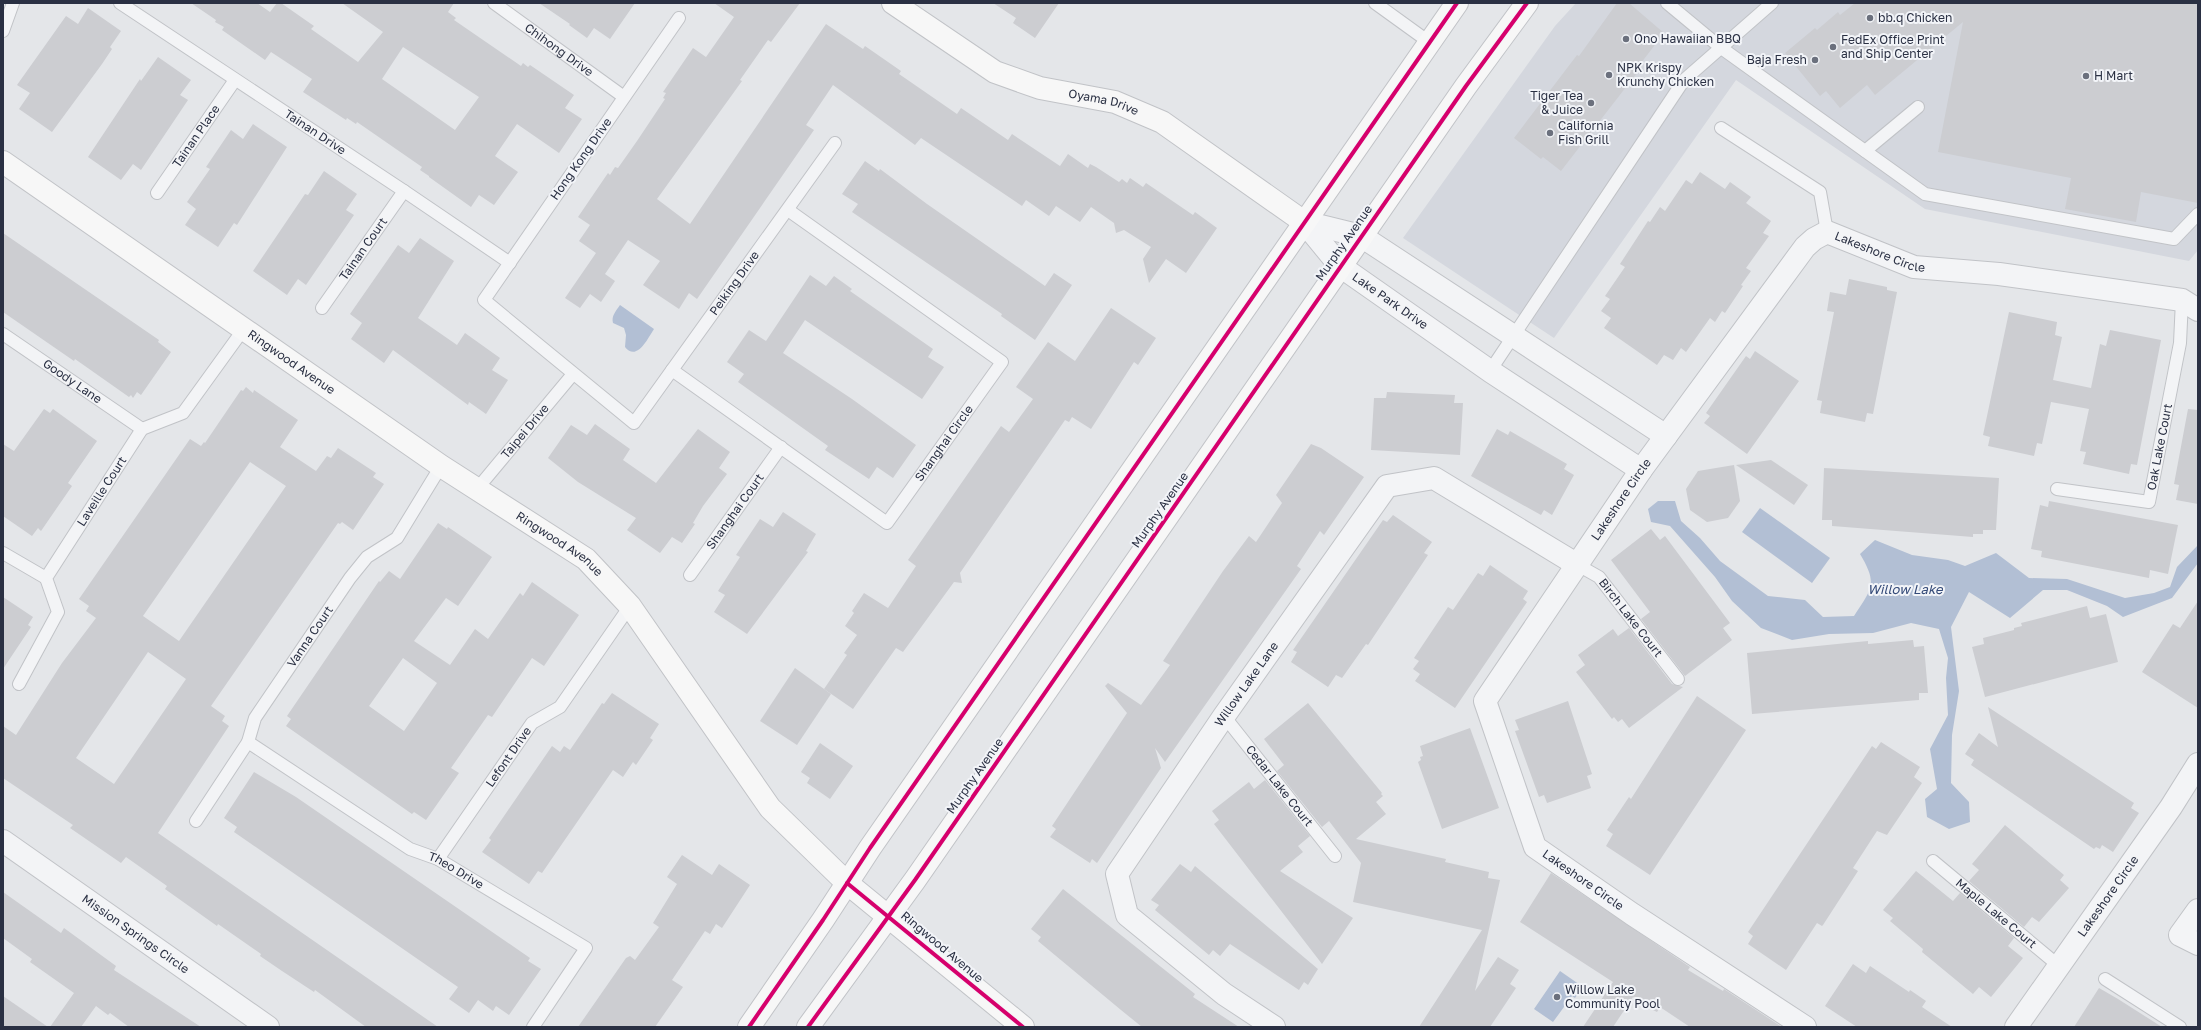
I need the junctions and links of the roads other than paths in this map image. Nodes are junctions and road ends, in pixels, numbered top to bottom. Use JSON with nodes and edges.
{"nodes":[{"id":1,"x":12,"y":3,"type":"edge"},
{"id":2,"x":120,"y":3,"type":"edge"},
{"id":3,"x":494,"y":3,"type":"edge"},
{"id":4,"x":893,"y":3,"type":"edge"},
{"id":5,"x":1375,"y":3,"type":"edge"},
{"id":6,"x":1457,"y":3,"type":"edge"},
{"id":7,"x":1527,"y":3,"type":"edge"},
{"id":8,"x":1667,"y":3,"type":"edge"},
{"id":9,"x":1772,"y":3,"type":"edge"},
{"id":10,"x":679,"y":18,"type":"dead end"},
{"id":11,"x":3,"y":31,"type":"edge"},
{"id":12,"x":1429,"y":42,"type":"junction"},
{"id":13,"x":1720,"y":47,"type":"junction"},
{"id":14,"x":235,"y":80,"type":"junction"},
{"id":15,"x":624,"y":97,"type":"junction"},
{"id":16,"x":1918,"y":107,"type":"dead end"},
{"id":17,"x":1721,"y":128,"type":"dead end"},
{"id":18,"x":835,"y":143,"type":"dead end"},
{"id":19,"x":1865,"y":151,"type":"junction"},
{"id":20,"x":3,"y":162,"type":"edge"},
{"id":21,"x":404,"y":191,"type":"junction"},
{"id":22,"x":157,"y":193,"type":"dead end"},
{"id":23,"x":788,"y":210,"type":"junction"},
{"id":24,"x":2198,"y":214,"type":"edge"},
{"id":25,"x":1304,"y":222,"type":"junction"},
{"id":26,"x":1826,"y":232,"type":"junction"},
{"id":27,"x":1362,"y":236,"type":"junction"},
{"id":28,"x":510,"y":263,"type":"junction"},
{"id":29,"x":1340,"y":266,"type":"junction"},
{"id":30,"x":2190,"y":305,"type":"edge"},
{"id":31,"x":322,"y":308,"type":"dead end"},
{"id":32,"x":243,"y":330,"type":"junction"},
{"id":33,"x":3,"y":334,"type":"edge"},
{"id":34,"x":1512,"y":336,"type":"junction"},
{"id":35,"x":672,"y":370,"type":"junction"},
{"id":36,"x":1490,"y":371,"type":"junction"},
{"id":37,"x":573,"y":374,"type":"junction"},
{"id":38,"x":142,"y":429,"type":"junction"},
{"id":39,"x":1666,"y":436,"type":"junction"},
{"id":40,"x":781,"y":447,"type":"junction"},
{"id":41,"x":441,"y":466,"type":"junction"},
{"id":42,"x":1641,"y":470,"type":"junction"},
{"id":43,"x":2058,"y":489,"type":"dead end"},
{"id":44,"x":477,"y":490,"type":"junction"},
{"id":45,"x":3,"y":553,"type":"edge"},
{"id":46,"x":1576,"y":564,"type":"junction"},
{"id":47,"x":690,"y":575,"type":"dead end"},
{"id":48,"x":46,"y":578,"type":"junction"},
{"id":49,"x":630,"y":606,"type":"junction"},
{"id":50,"x":1678,"y":679,"type":"dead end"},
{"id":51,"x":18,"y":684,"type":"dead end"},
{"id":52,"x":1224,"y":716,"type":"junction"},
{"id":53,"x":248,"y":742,"type":"junction"},
{"id":54,"x":2198,"y":764,"type":"edge"},
{"id":55,"x":196,"y":821,"type":"dead end"},
{"id":56,"x":3,"y":841,"type":"edge"},
{"id":57,"x":1334,"y":856,"type":"dead end"},
{"id":58,"x":438,"y":859,"type":"junction"},
{"id":59,"x":1933,"y":861,"type":"dead end"},
{"id":60,"x":847,"y":883,"type":"junction"},
{"id":61,"x":2198,"y":910,"type":"edge"},
{"id":62,"x":888,"y":916,"type":"junction"},
{"id":63,"x":2198,"y":944,"type":"edge"},
{"id":64,"x":2059,"y":966,"type":"junction"},
{"id":65,"x":2105,"y":979,"type":"dead end"},
{"id":66,"x":268,"y":1027,"type":"edge"},
{"id":67,"x":533,"y":1027,"type":"edge"},
{"id":68,"x":749,"y":1027,"type":"edge"},
{"id":69,"x":808,"y":1027,"type":"edge"},
{"id":70,"x":1023,"y":1027,"type":"edge"},
{"id":71,"x":1274,"y":1027,"type":"edge"},
{"id":72,"x":1804,"y":1027,"type":"edge"},
{"id":73,"x":2016,"y":1027,"type":"edge"},
{"id":74,"x":2180,"y":1027,"type":"edge"}],
"edges":[{"from":1,"to":11,"type":"lane"},
{"from":2,"to":14,"type":"lane","name":"Tainan Drive"},
{"from":3,"to":15,"type":"lane","name":"Chihong Drive"},
{"from":4,"to":25,"type":"main road","name":"Oyama Drive"},
{"from":5,"to":12,"type":"lane"},
{"from":6,"to":12,"type":"main road"},
{"from":7,"to":27,"type":"main road","name":"Murphy Avenue"},
{"from":8,"to":13,"type":"lane"},
{"from":9,"to":13,"type":"lane"},
{"from":10,"to":15,"type":"lane","name":"Hong Kong Drive"},
{"from":12,"to":25,"type":"main road"},
{"from":13,"to":19,"type":"lane"},
{"from":13,"to":34,"type":"lane"},
{"from":14,"to":21,"type":"lane","name":"Tainan Drive"},
{"from":14,"to":22,"type":"lane","name":"Tainan Place"},
{"from":15,"to":28,"type":"lane","name":"Hong Kong Drive"},
{"from":16,"to":19,"type":"lane"},
{"from":17,"to":26,"type":"lane"},
{"from":18,"to":23,"type":"lane","name":"Peiking Drive"},
{"from":19,"to":24,"type":"lane"},
{"from":20,"to":32,"type":"main road","name":"Ringwood Avenue"},
{"from":21,"to":28,"type":"lane","name":"Tainan Drive"},
{"from":21,"to":31,"type":"lane","name":"Tainan Court"},
{"from":23,"to":35,"type":"lane","name":"Peiking Drive"},
{"from":23,"to":40,"type":"lane","name":"Shanghai Circle"},
{"from":25,"to":27,"type":"street"},
{"from":25,"to":29,"type":"street","name":"Lake Park Drive"},
{"from":25,"to":60,"type":"main road"},
{"from":26,"to":30,"type":"street","name":"Lakeshore Circle"},
{"from":26,"to":39,"type":"street","name":"Lakeshore Circle"},
{"from":27,"to":29,"type":"main road","name":"Murphy Avenue"},
{"from":27,"to":34,"type":"street"},
{"from":28,"to":37,"type":"lane","name":"Hong Kong Drive"},
{"from":29,"to":36,"type":"street","name":"Lake Park Drive"},
{"from":29,"to":62,"type":"main road","name":"Murphy Avenue"},
{"from":30,"to":43,"type":"lane","name":"Oak Lake Court"},
{"from":32,"to":38,"type":"lane"},
{"from":32,"to":41,"type":"main road","name":"Ringwood Avenue"},
{"from":33,"to":38,"type":"lane","name":"Goody Lane"},
{"from":34,"to":36,"type":"lane"},
{"from":34,"to":39,"type":"street"},
{"from":35,"to":37,"type":"lane","name":"Peiking Drive"},
{"from":35,"to":40,"type":"lane","name":"Shanghai Circle"},
{"from":36,"to":42,"type":"street","name":"Lake Park Drive"},
{"from":37,"to":44,"type":"lane","name":"Taipei Drive"},
{"from":38,"to":48,"type":"lane","name":"Laveille Court"},
{"from":39,"to":42,"type":"street","name":"Lakeshore Circle"},
{"from":40,"to":47,"type":"lane","name":"Shanghai Court"},
{"from":41,"to":44,"type":"main road","name":"Ringwood Avenue"},
{"from":41,"to":53,"type":"lane","name":"Vanna Court"},
{"from":42,"to":46,"type":"street","name":"Lakeshore Circle"},
{"from":44,"to":49,"type":"main road","name":"Ringwood Avenue"},
{"from":45,"to":48,"type":"lane"},
{"from":46,"to":50,"type":"lane","name":"Birch Lake Court"},
{"from":46,"to":52,"type":"street","name":"Willow Lake Lane"},
{"from":46,"to":72,"type":"street","name":"Lakeshore Circle"},
{"from":48,"to":51,"type":"lane"},
{"from":49,"to":58,"type":"lane","name":"Lefont Drive"},
{"from":49,"to":60,"type":"main road","name":"Ringwood Avenue"},
{"from":52,"to":57,"type":"lane","name":"Cedar Lake Court"},
{"from":52,"to":71,"type":"street","name":"Willow Lake Lane"},
{"from":53,"to":55,"type":"lane","name":"Vanna Court"},
{"from":53,"to":58,"type":"lane","name":"Theo Drive"},
{"from":54,"to":64,"type":"street","name":"Lakeshore Circle"},
{"from":56,"to":66,"type":"street","name":"Mission Springs Circle"},
{"from":58,"to":67,"type":"lane","name":"Theo Drive"},
{"from":59,"to":64,"type":"lane","name":"Maple Lake Court"},
{"from":60,"to":62,"type":"main road","name":"Ringwood Avenue"},
{"from":60,"to":68,"type":"main road"},
{"from":61,"to":63,"type":"street"},
{"from":62,"to":69,"type":"main road","name":"Murphy Avenue"},
{"from":62,"to":70,"type":"main road","name":"Ringwood Avenue"},
{"from":64,"to":73,"type":"street","name":"Lakeshore Circle"},
{"from":65,"to":74,"type":"lane"}]}
